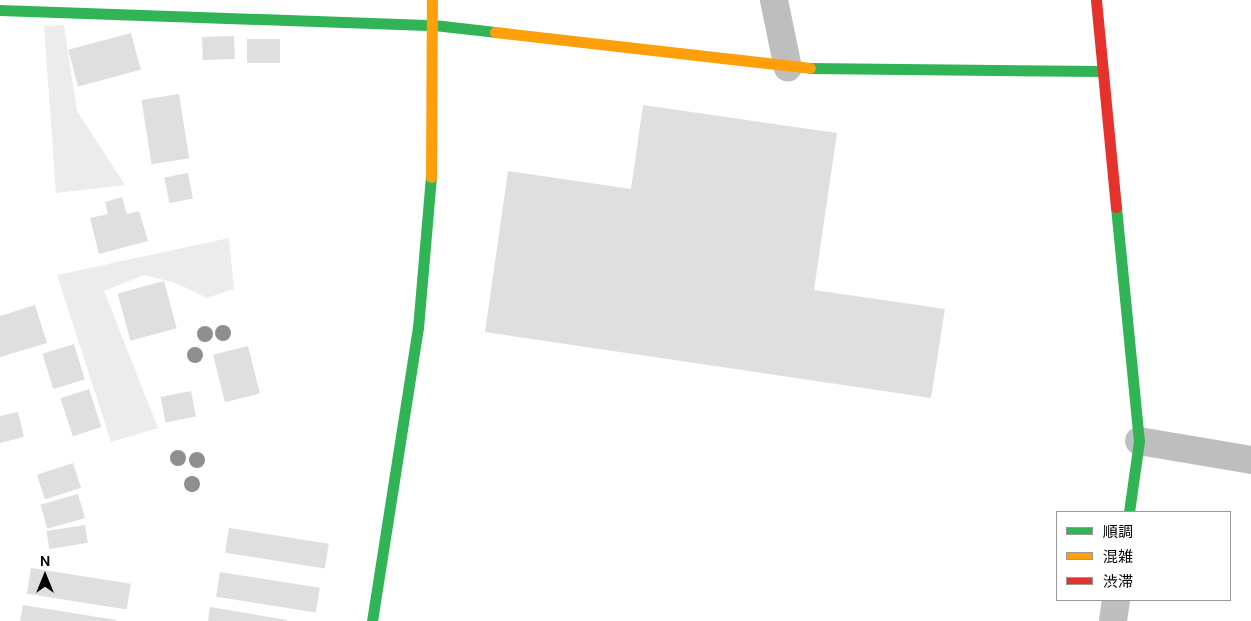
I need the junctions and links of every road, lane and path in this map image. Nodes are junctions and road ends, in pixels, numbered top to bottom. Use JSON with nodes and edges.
{"nodes":[{"id":1,"x":432,"y":0,"type":"edge"},
{"id":2,"x":774,"y":0,"type":"edge"},
{"id":3,"x":1096,"y":0,"type":"edge"},
{"id":4,"x":0,"y":10,"type":"edge"},
{"id":5,"x":434,"y":24,"type":"junction"},
{"id":6,"x":788,"y":68,"type":"junction"},
{"id":7,"x":1102,"y":71,"type":"junction"},
{"id":8,"x":1139,"y":441,"type":"junction"},
{"id":9,"x":1251,"y":460,"type":"edge"},
{"id":10,"x":1129,"y":511,"type":"edge"},
{"id":11,"x":1116,"y":601,"type":"edge"},
{"id":12,"x":372,"y":621,"type":"edge"},
{"id":13,"x":1113,"y":621,"type":"edge"}],
"edges":[{"from":1,"to":5,"type":"street"},
{"from":2,"to":6,"type":"street"},
{"from":3,"to":7,"type":"street"},
{"from":4,"to":5,"type":"street"},
{"from":5,"to":6,"type":"street"},
{"from":5,"to":12,"type":"street"},
{"from":6,"to":7,"type":"street"},
{"from":7,"to":8,"type":"street"},
{"from":8,"to":9,"type":"street"},
{"from":8,"to":10,"type":"street"},
{"from":11,"to":13,"type":"street"}]}
